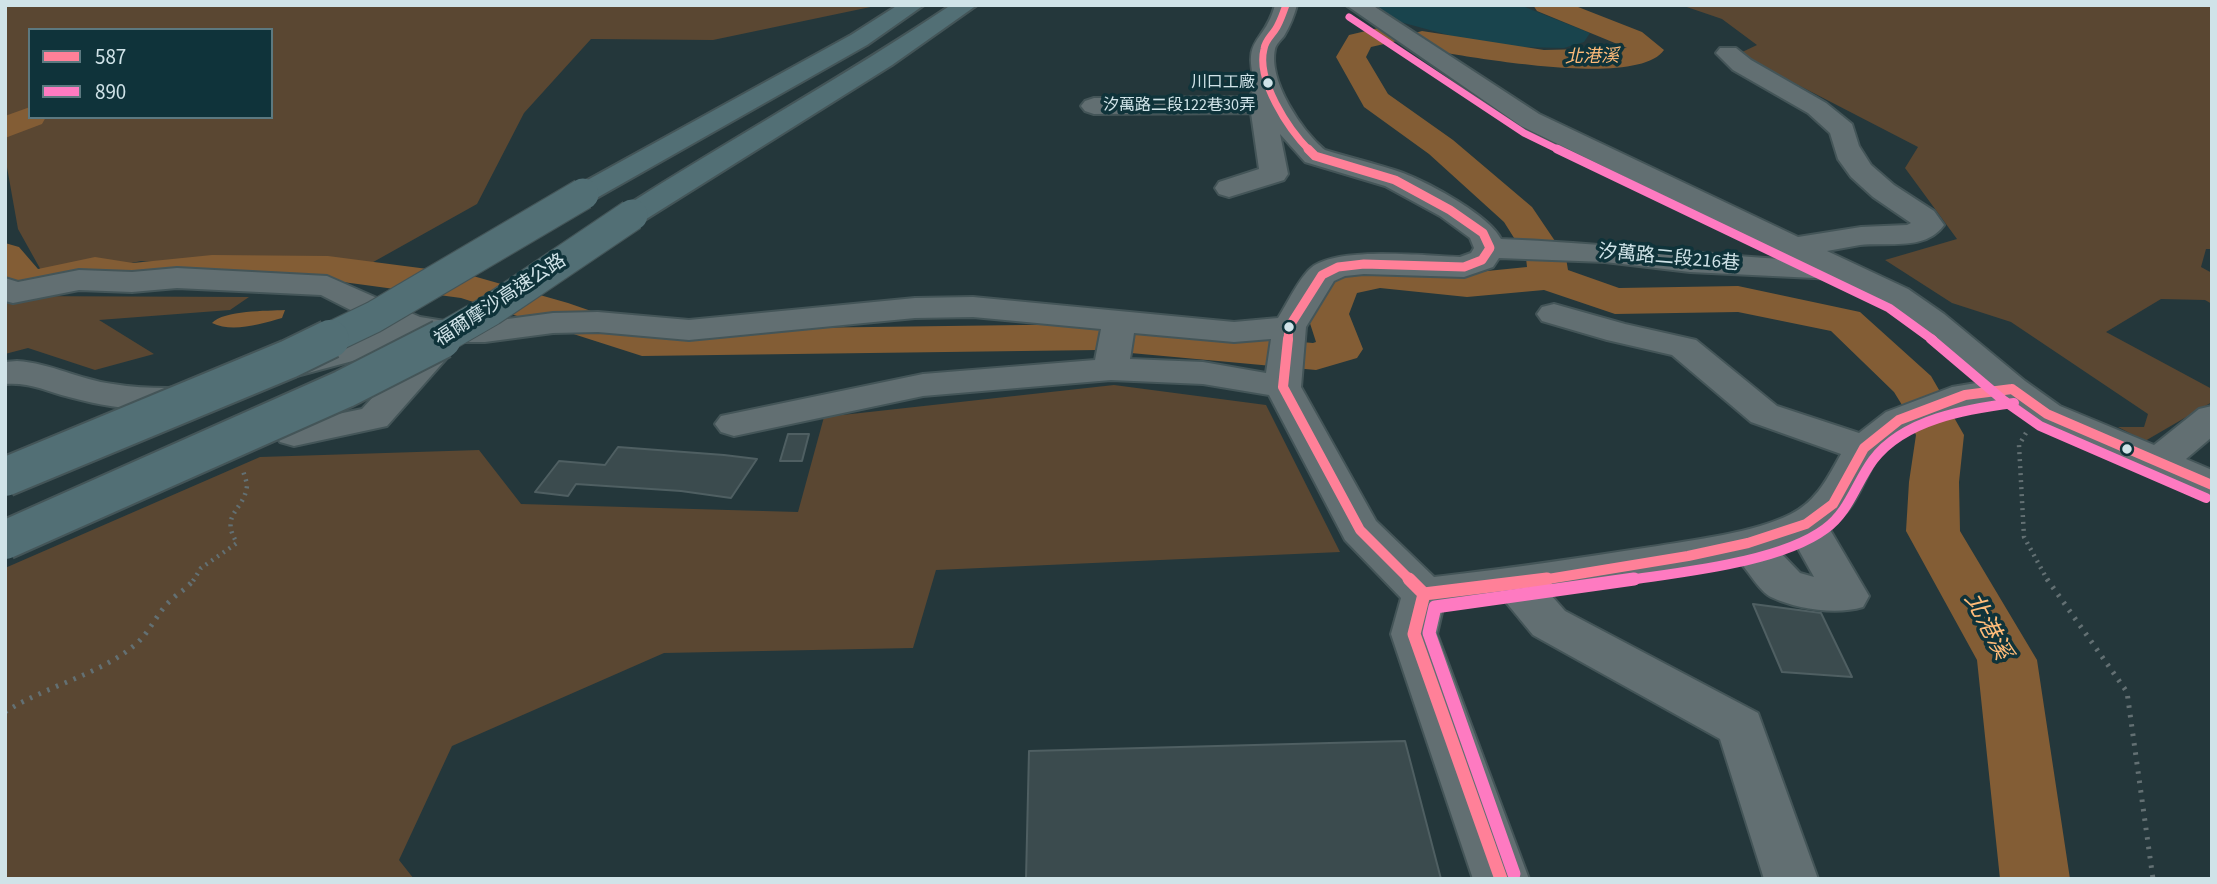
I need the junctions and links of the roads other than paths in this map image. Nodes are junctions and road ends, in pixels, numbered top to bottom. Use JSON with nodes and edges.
{"nodes":[{"id":1,"x":913,"y":5,"type":"edge"},
{"id":2,"x":966,"y":5,"type":"edge"},
{"id":3,"x":1286,"y":5,"type":"edge"},
{"id":4,"x":1357,"y":5,"type":"edge"},
{"id":5,"x":1728,"y":53,"type":"dead end"},
{"id":6,"x":1094,"y":106,"type":"dead end"},
{"id":7,"x":1265,"y":106,"type":"junction"},
{"id":8,"x":1124,"y":120,"type":"dead end"},
{"id":9,"x":1229,"y":188,"type":"dead end"},
{"id":10,"x":1795,"y":247,"type":"junction"},
{"id":11,"x":1490,"y":248,"type":"junction"},
{"id":12,"x":1848,"y":272,"type":"junction"},
{"id":13,"x":5,"y":288,"type":"edge"},
{"id":14,"x":1554,"y":314,"type":"dead end"},
{"id":15,"x":1119,"y":321,"type":"junction"},
{"id":16,"x":413,"y":326,"type":"junction"},
{"id":17,"x":1289,"y":327,"type":"junction"},
{"id":18,"x":451,"y":332,"type":"junction"},
{"id":19,"x":1111,"y":369,"type":"junction"},
{"id":20,"x":5,"y":373,"type":"edge"},
{"id":21,"x":1283,"y":387,"type":"junction"},
{"id":22,"x":2012,"y":389,"type":"junction"},
{"id":23,"x":2212,"y":417,"type":"edge"},
{"id":24,"x":734,"y":424,"type":"dead end"},
{"id":25,"x":293,"y":433,"type":"dead end"},
{"id":26,"x":1864,"y":449,"type":"junction"},
{"id":27,"x":2160,"y":461,"type":"junction"},
{"id":28,"x":5,"y":477,"type":"edge"},
{"id":29,"x":2212,"y":485,"type":"edge"},
{"id":30,"x":1806,"y":524,"type":"junction"},
{"id":31,"x":5,"y":540,"type":"edge"},
{"id":32,"x":1748,"y":543,"type":"junction"},
{"id":33,"x":1516,"y":584,"type":"junction"},
{"id":34,"x":1424,"y":594,"type":"junction"},
{"id":35,"x":1791,"y":878,"type":"edge"},
{"id":36,"x":1501,"y":879,"type":"edge"}],
"edges":[{"from":1,"to":28,"type":"highway","bridge":true},
{"from":2,"to":31,"type":"highway","name":"福爾摩沙高速公路","bridge":true},
{"from":3,"to":7,"type":"street"},
{"from":4,"to":10,"type":"street"},
{"from":5,"to":10,"type":"street"},
{"from":6,"to":7,"type":"street","name":"汐萬路二段122巷30弄"},
{"from":7,"to":8,"type":"street"},
{"from":7,"to":9,"type":"street"},
{"from":7,"to":11,"type":"street"},
{"from":10,"to":12,"type":"street"},
{"from":11,"to":12,"type":"street","name":"汐萬路二段216巷"},
{"from":11,"to":17,"type":"street"},
{"from":12,"to":22,"type":"street"},
{"from":13,"to":16,"type":"street"},
{"from":14,"to":26,"type":"street"},
{"from":15,"to":17,"type":"street"},
{"from":15,"to":18,"type":"street"},
{"from":15,"to":19,"type":"street"},
{"from":16,"to":18,"type":"street"},
{"from":16,"to":20,"type":"street"},
{"from":17,"to":21,"type":"street"},
{"from":18,"to":25,"type":"street"},
{"from":19,"to":21,"type":"street"},
{"from":19,"to":24,"type":"street"},
{"from":21,"to":34,"type":"street"},
{"from":22,"to":26,"type":"street"},
{"from":22,"to":27,"type":"street"},
{"from":23,"to":27,"type":"street"},
{"from":26,"to":30,"type":"street"},
{"from":27,"to":29,"type":"street"},
{"from":30,"to":32,"type":"street"},
{"from":30,"to":32,"type":"street"},
{"from":32,"to":33,"type":"street"},
{"from":33,"to":34,"type":"street"},
{"from":33,"to":35,"type":"street"},
{"from":34,"to":36,"type":"street"}]}
